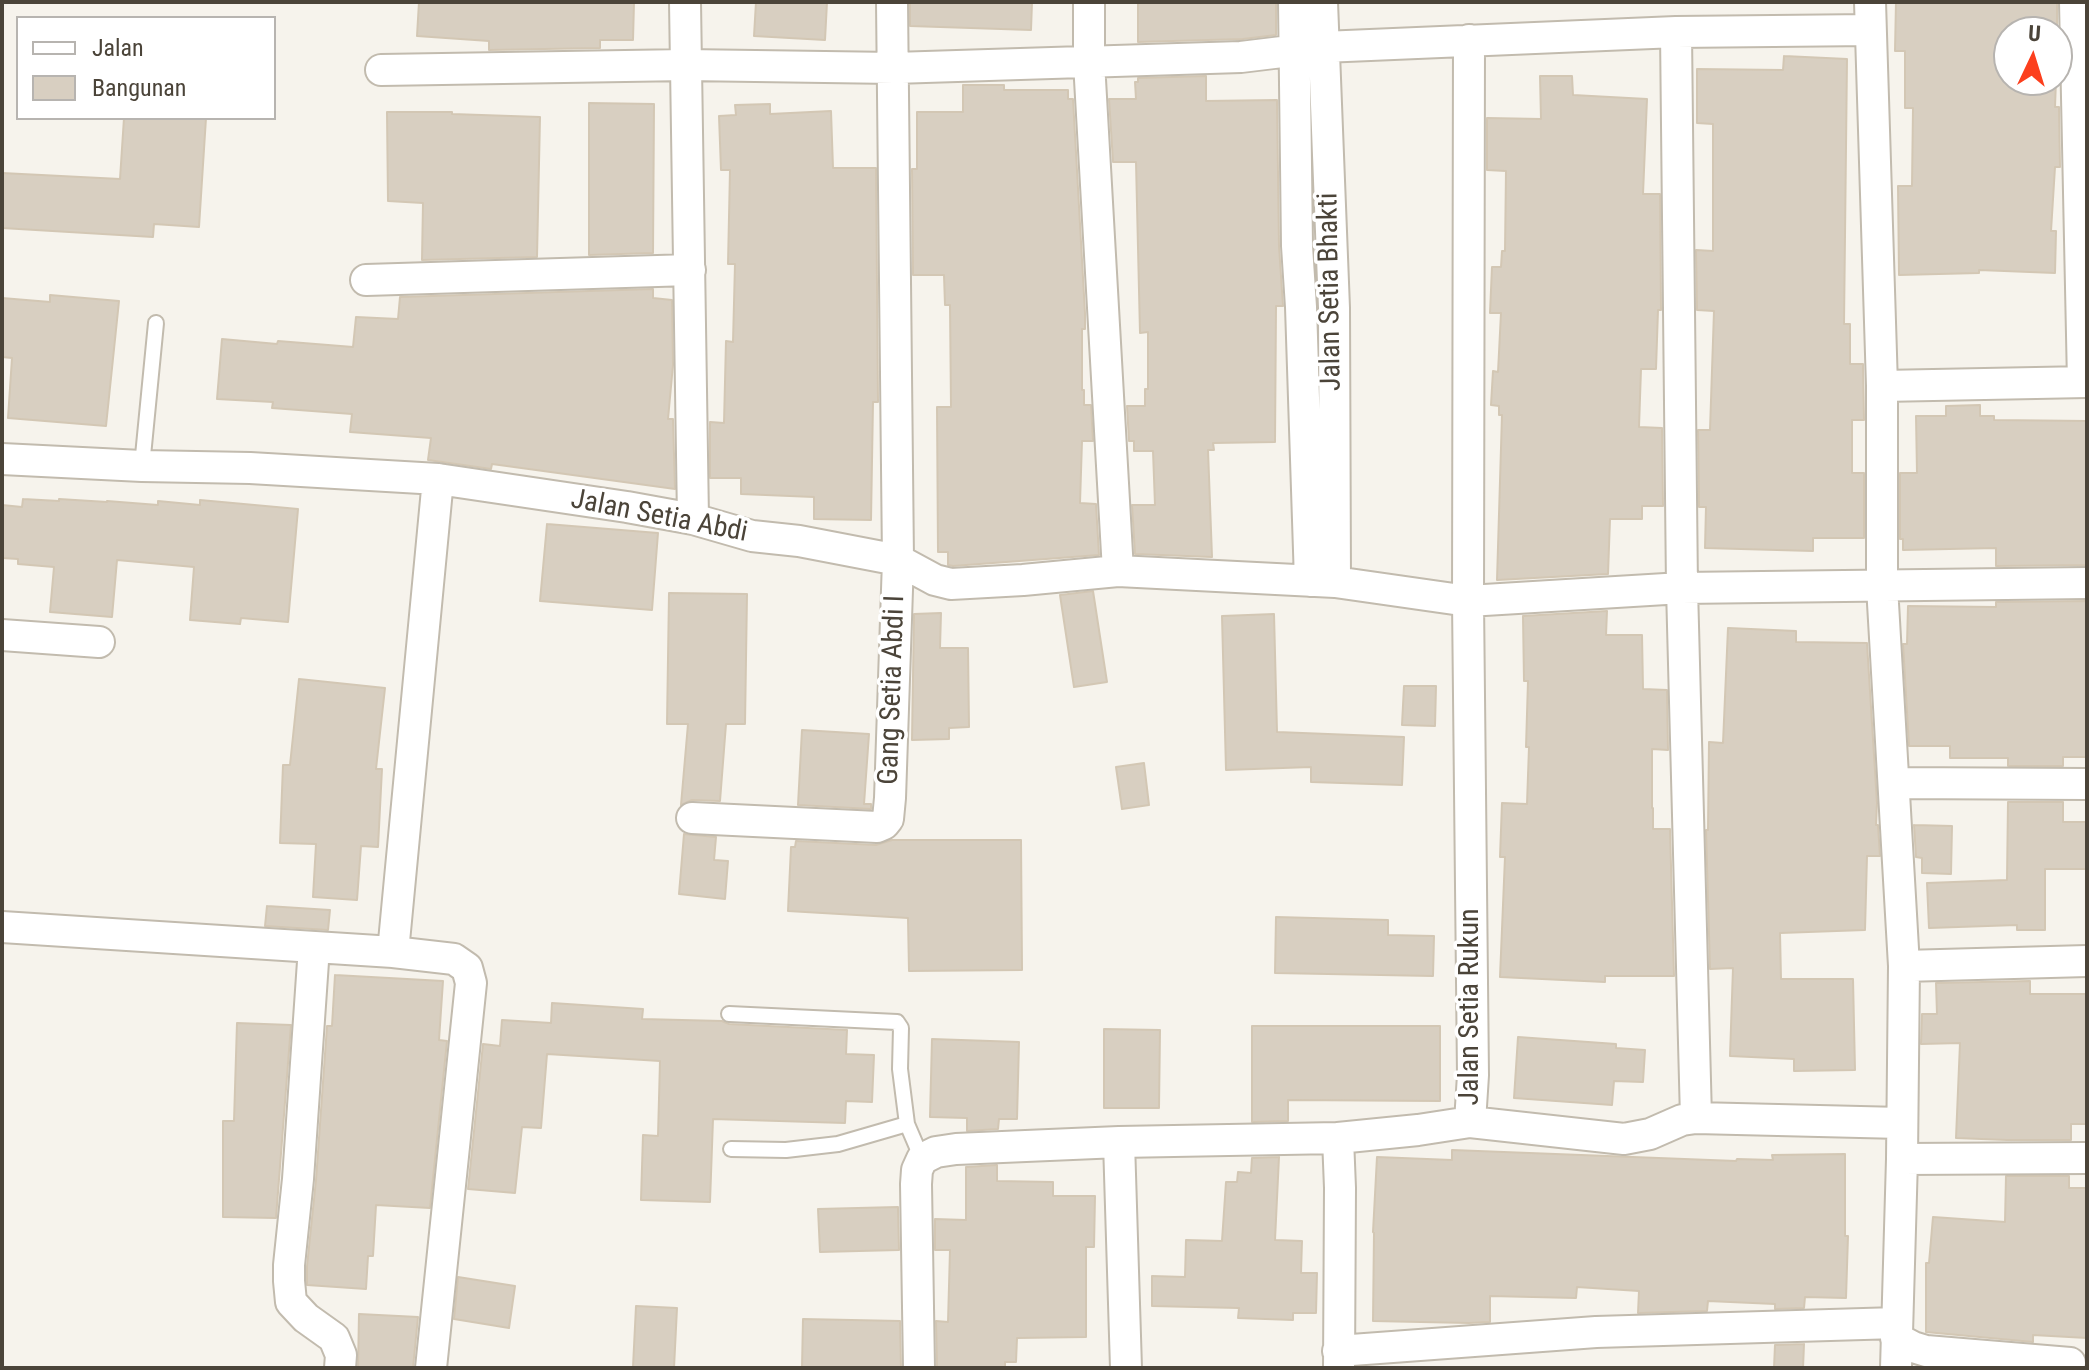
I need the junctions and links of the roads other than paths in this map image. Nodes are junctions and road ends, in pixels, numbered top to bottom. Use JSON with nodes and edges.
{"nodes":[{"id":1,"x":685,"y":2,"type":"edge"},
{"id":2,"x":892,"y":2,"type":"edge"},
{"id":3,"x":1089,"y":2,"type":"edge"},
{"id":4,"x":1294,"y":2,"type":"edge"},
{"id":5,"x":1322,"y":2,"type":"edge"},
{"id":6,"x":2075,"y":2,"type":"edge"},
{"id":7,"x":1870,"y":16,"type":"edge"},
{"id":8,"x":1676,"y":32,"type":"junction"},
{"id":9,"x":1469,"y":40,"type":"junction"},
{"id":10,"x":1308,"y":48,"type":"junction"},
{"id":11,"x":1089,"y":62,"type":"junction"},
{"id":12,"x":686,"y":65,"type":"junction"},
{"id":13,"x":894,"y":68,"type":"junction"},
{"id":14,"x":381,"y":70,"type":"dead end"},
{"id":15,"x":690,"y":270,"type":"junction"},
{"id":16,"x":366,"y":280,"type":"dead end"},
{"id":17,"x":1301,"y":307,"type":"junction"},
{"id":18,"x":1334,"y":308,"type":"junction"},
{"id":19,"x":156,"y":323,"type":"dead end"},
{"id":20,"x":2085,"y":382,"type":"edge"},
{"id":21,"x":1882,"y":386,"type":"junction"},
{"id":22,"x":2,"y":459,"type":"edge"},
{"id":23,"x":142,"y":466,"type":"junction"},
{"id":24,"x":438,"y":479,"type":"junction"},
{"id":25,"x":693,"y":519,"type":"junction"},
{"id":26,"x":898,"y":560,"type":"junction"},
{"id":27,"x":1118,"y":571,"type":"junction"},
{"id":28,"x":1322,"y":582,"type":"junction"},
{"id":29,"x":2087,"y":583,"type":"edge"},
{"id":30,"x":1882,"y":586,"type":"junction"},
{"id":31,"x":1682,"y":588,"type":"junction"},
{"id":32,"x":1468,"y":601,"type":"junction"},
{"id":33,"x":2,"y":635,"type":"edge"},
{"id":34,"x":99,"y":642,"type":"dead end"},
{"id":35,"x":1894,"y":783,"type":"junction"},
{"id":36,"x":2087,"y":784,"type":"edge"},
{"id":37,"x":692,"y":818,"type":"dead end"},
{"id":38,"x":2,"y":927,"type":"edge"},
{"id":39,"x":314,"y":947,"type":"junction"},
{"id":40,"x":393,"y":952,"type":"junction"},
{"id":41,"x":2087,"y":961,"type":"edge"},
{"id":42,"x":1904,"y":966,"type":"junction"},
{"id":43,"x":729,"y":1014,"type":"dead end"},
{"id":44,"x":1696,"y":1118,"type":"junction"},
{"id":45,"x":1470,"y":1122,"type":"junction"},
{"id":46,"x":1901,"y":1123,"type":"junction"},
{"id":47,"x":907,"y":1124,"type":"junction"},
{"id":48,"x":1338,"y":1138,"type":"junction"},
{"id":49,"x":1119,"y":1142,"type":"junction"},
{"id":50,"x":731,"y":1149,"type":"dead end"},
{"id":51,"x":2087,"y":1158,"type":"edge"},
{"id":52,"x":922,"y":1159,"type":"junction"},
{"id":53,"x":1902,"y":1159,"type":"junction"},
{"id":54,"x":1896,"y":1343,"type":"edge"},
{"id":55,"x":1338,"y":1359,"type":"edge"},
{"id":56,"x":2070,"y":1363,"type":"dead end"},
{"id":57,"x":340,"y":1368,"type":"edge"},
{"id":58,"x":431,"y":1368,"type":"edge"},
{"id":59,"x":919,"y":1368,"type":"edge"},
{"id":60,"x":1126,"y":1368,"type":"edge"}],
"edges":[{"from":1,"to":12,"type":"street"},
{"from":2,"to":13,"type":"street","name":"Gang Setia Abdi I"},
{"from":3,"to":11,"type":"street"},
{"from":4,"to":10,"type":"street","name":"Jalan Setia Bhakti"},
{"from":5,"to":10,"type":"street","name":"Jalan Setia Bhakti"},
{"from":6,"to":20,"type":"street"},
{"from":7,"to":8,"type":"street"},
{"from":7,"to":21,"type":"street"},
{"from":8,"to":9,"type":"street"},
{"from":8,"to":31,"type":"street"},
{"from":9,"to":10,"type":"street"},
{"from":9,"to":32,"type":"street","name":"Jalan Setia Rukun"},
{"from":10,"to":11,"type":"street"},
{"from":10,"to":17,"type":"street","name":"Jalan Setia Bhakti"},
{"from":10,"to":18,"type":"street","name":"Jalan Setia Bhakti"},
{"from":11,"to":13,"type":"street"},
{"from":11,"to":27,"type":"street"},
{"from":12,"to":13,"type":"street"},
{"from":12,"to":14,"type":"street"},
{"from":12,"to":15,"type":"street"},
{"from":13,"to":26,"type":"street","name":"Gang Setia Abdi I"},
{"from":15,"to":16,"type":"street"},
{"from":15,"to":25,"type":"street"},
{"from":17,"to":18,"type":"street"},
{"from":17,"to":28,"type":"street","name":"Jalan Setia Bhakti"},
{"from":18,"to":28,"type":"street","name":"Jalan Setia Bhakti"},
{"from":19,"to":23,"type":"lane"},
{"from":20,"to":21,"type":"street"},
{"from":21,"to":30,"type":"street"},
{"from":22,"to":23,"type":"street","name":"Jalan Setia Abdi"},
{"from":23,"to":24,"type":"street","name":"Jalan Setia Abdi"},
{"from":24,"to":25,"type":"street","name":"Jalan Setia Abdi"},
{"from":24,"to":40,"type":"street"},
{"from":25,"to":26,"type":"street","name":"Jalan Setia Abdi"},
{"from":26,"to":27,"type":"street","name":"Jalan Setia Abdi"},
{"from":26,"to":37,"type":"street","name":"Gang Setia Abdi I"},
{"from":27,"to":28,"type":"street","name":"Jalan Setia Abdi"},
{"from":28,"to":32,"type":"street","name":"Jalan Setia Abdi"},
{"from":29,"to":30,"type":"street","name":"Jalan Setia Abdi"},
{"from":30,"to":31,"type":"street","name":"Jalan Setia Abdi"},
{"from":30,"to":35,"type":"street"},
{"from":31,"to":32,"type":"street","name":"Jalan Setia Abdi"},
{"from":31,"to":44,"type":"street"},
{"from":32,"to":45,"type":"street","name":"Jalan Setia Rukun"},
{"from":33,"to":34,"type":"street"},
{"from":35,"to":36,"type":"street"},
{"from":35,"to":42,"type":"street"},
{"from":38,"to":39,"type":"street"},
{"from":39,"to":40,"type":"street"},
{"from":39,"to":57,"type":"street"},
{"from":40,"to":58,"type":"street"},
{"from":41,"to":42,"type":"street"},
{"from":42,"to":46,"type":"street"},
{"from":43,"to":47,"type":"lane"},
{"from":44,"to":45,"type":"street","name":"Jalan Setia Rukun"},
{"from":44,"to":46,"type":"street","name":"Jalan Setia Rukun"},
{"from":45,"to":48,"type":"street"},
{"from":46,"to":53,"type":"street"},
{"from":47,"to":50,"type":"lane"},
{"from":47,"to":52,"type":"lane"},
{"from":48,"to":49,"type":"street"},
{"from":48,"to":55,"type":"street"},
{"from":49,"to":52,"type":"street"},
{"from":49,"to":60,"type":"street"},
{"from":51,"to":53,"type":"street"},
{"from":52,"to":59,"type":"street"},
{"from":53,"to":54,"type":"street"},
{"from":54,"to":55,"type":"street"},
{"from":54,"to":56,"type":"street"}]}
